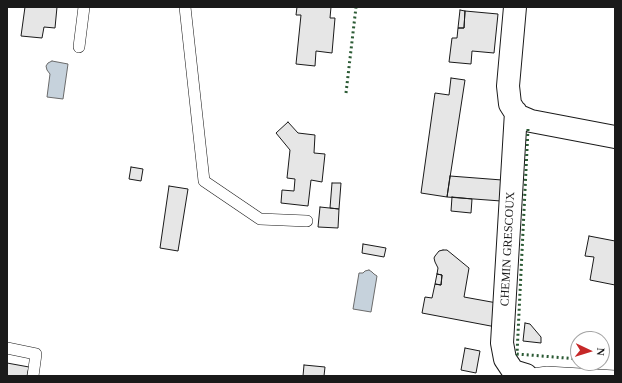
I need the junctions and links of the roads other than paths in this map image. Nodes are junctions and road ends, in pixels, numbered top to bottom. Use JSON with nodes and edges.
{"nodes":[{"id":1,"x":84,"y":7,"type":"edge"},
{"id":2,"x":186,"y":7,"type":"edge"},
{"id":3,"x":515,"y":7,"type":"edge"},
{"id":4,"x":79,"y":47,"type":"dead end"},
{"id":5,"x":516,"y":112,"type":"junction"},
{"id":6,"x":615,"y":137,"type":"edge"},
{"id":7,"x":307,"y":220,"type":"dead end"},
{"id":8,"x":7,"y":348,"type":"edge"},
{"id":9,"x":33,"y":376,"type":"edge"},
{"id":10,"x":526,"y":376,"type":"edge"},
{"id":11,"x":615,"y":376,"type":"edge"}],
"edges":[{"from":1,"to":4,"type":"lane"},
{"from":2,"to":7,"type":"lane"},
{"from":3,"to":5,"type":"street","name":"CHEMIN GRESCOUX"},
{"from":5,"to":6,"type":"street"},
{"from":5,"to":10,"type":"street","name":"CHEMIN GRESCOUX"},
{"from":8,"to":9,"type":"lane"},
{"from":10,"to":11,"type":"lane"}]}
